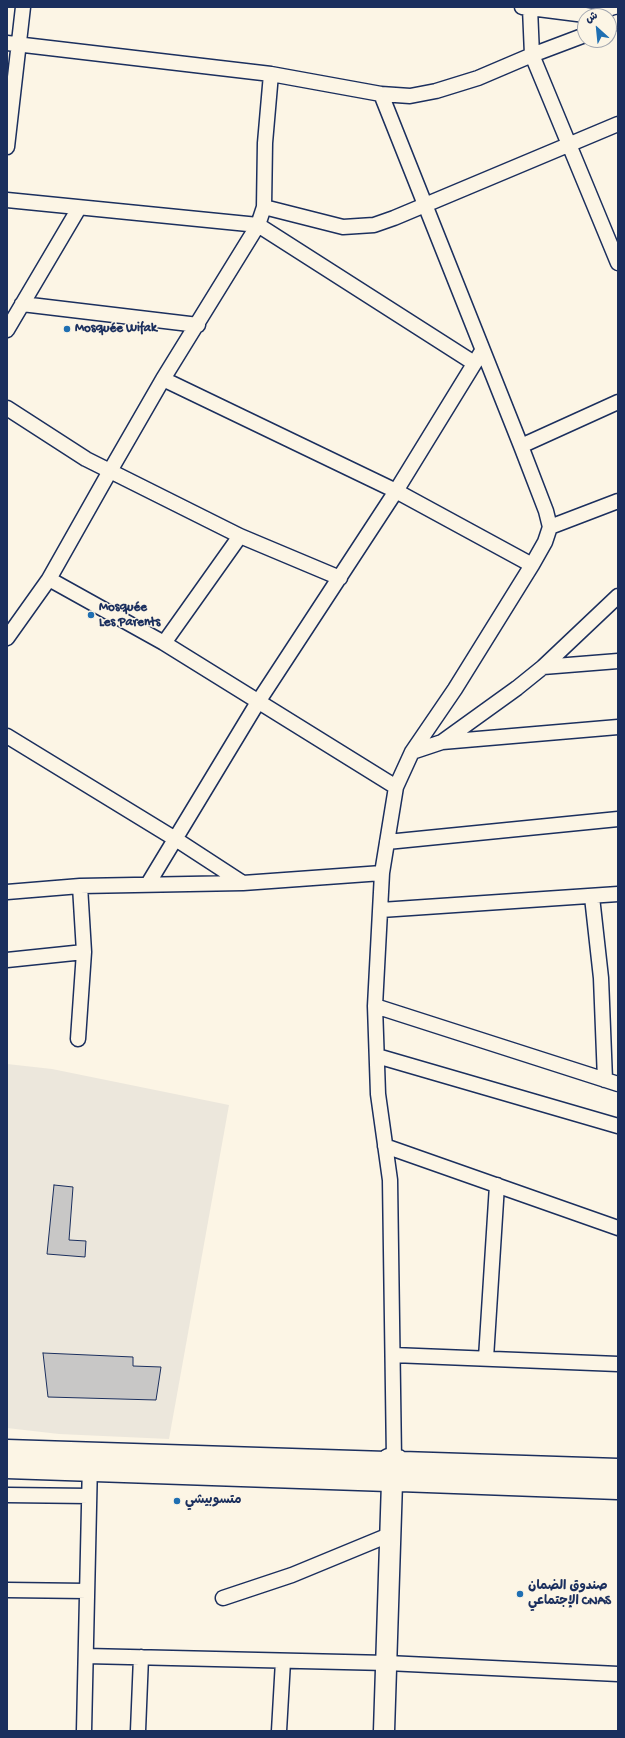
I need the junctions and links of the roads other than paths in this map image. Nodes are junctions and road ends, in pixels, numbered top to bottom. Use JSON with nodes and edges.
{"nodes":[{"id":1,"x":23,"y":7,"type":"edge"},
{"id":2,"x":526,"y":8,"type":"edge"},
{"id":3,"x":577,"y":14,"type":"edge"},
{"id":4,"x":577,"y":38,"type":"edge"},
{"id":5,"x":13,"y":44,"type":"edge"},
{"id":6,"x":532,"y":55,"type":"junction"},
{"id":7,"x":271,"y":74,"type":"junction"},
{"id":8,"x":381,"y":94,"type":"junction"},
{"id":9,"x":618,"y":124,"type":"edge"},
{"id":10,"x":568,"y":145,"type":"junction"},
{"id":11,"x":7,"y":147,"type":"edge"},
{"id":12,"x":7,"y":200,"type":"edge"},
{"id":13,"x":424,"y":205,"type":"junction"},
{"id":14,"x":264,"y":207,"type":"junction"},
{"id":15,"x":79,"y":208,"type":"junction"},
{"id":16,"x":258,"y":225,"type":"junction"},
{"id":17,"x":618,"y":263,"type":"edge"},
{"id":18,"x":22,"y":304,"type":"junction"},
{"id":19,"x":198,"y":325,"type":"junction"},
{"id":20,"x":7,"y":330,"type":"edge"},
{"id":21,"x":482,"y":351,"type":"junction"},
{"id":22,"x":474,"y":363,"type":"junction"},
{"id":23,"x":163,"y":379,"type":"junction"},
{"id":24,"x":618,"y":402,"type":"edge"},
{"id":25,"x":7,"y":408,"type":"edge"},
{"id":26,"x":521,"y":446,"type":"junction"},
{"id":27,"x":110,"y":471,"type":"junction"},
{"id":28,"x":396,"y":491,"type":"junction"},
{"id":29,"x":618,"y":501,"type":"edge"},
{"id":30,"x":550,"y":527,"type":"junction"},
{"id":31,"x":240,"y":536,"type":"junction"},
{"id":32,"x":532,"y":564,"type":"junction"},
{"id":33,"x":340,"y":578,"type":"junction"},
{"id":34,"x":49,"y":579,"type":"junction"},
{"id":35,"x":618,"y":596,"type":"edge"},
{"id":36,"x":7,"y":638,"type":"edge"},
{"id":37,"x":164,"y":643,"type":"junction"},
{"id":38,"x":618,"y":661,"type":"edge"},
{"id":39,"x":543,"y":667,"type":"junction"},
{"id":40,"x":258,"y":702,"type":"junction"},
{"id":41,"x":618,"y":727,"type":"edge"},
{"id":42,"x":7,"y":736,"type":"edge"},
{"id":43,"x":442,"y":742,"type":"junction"},
{"id":44,"x":412,"y":752,"type":"junction"},
{"id":45,"x":396,"y":787,"type":"junction"},
{"id":46,"x":618,"y":819,"type":"edge"},
{"id":47,"x":177,"y":840,"type":"junction"},
{"id":48,"x":387,"y":842,"type":"junction"},
{"id":49,"x":382,"y":873,"type":"junction"},
{"id":50,"x":243,"y":882,"type":"junction"},
{"id":51,"x":148,"y":884,"type":"junction"},
{"id":52,"x":80,"y":886,"type":"junction"},
{"id":53,"x":7,"y":892,"type":"edge"},
{"id":54,"x":618,"y":894,"type":"edge"},
{"id":55,"x":592,"y":897,"type":"junction"},
{"id":56,"x":381,"y":910,"type":"junction"},
{"id":57,"x":84,"y":952,"type":"junction"},
{"id":58,"x":7,"y":960,"type":"edge"},
{"id":59,"x":375,"y":1006,"type":"junction"},
{"id":60,"x":78,"y":1039,"type":"dead end"},
{"id":61,"x":377,"y":1056,"type":"junction"},
{"id":62,"x":612,"y":1082,"type":"edge"},
{"id":63,"x":618,"y":1126,"type":"edge"},
{"id":64,"x":385,"y":1146,"type":"junction"},
{"id":65,"x":497,"y":1185,"type":"junction"},
{"id":66,"x":618,"y":1228,"type":"edge"},
{"id":67,"x":393,"y":1355,"type":"junction"},
{"id":68,"x":486,"y":1358,"type":"junction"},
{"id":69,"x":618,"y":1364,"type":"edge"},
{"id":70,"x":7,"y":1451,"type":"edge"},
{"id":71,"x":90,"y":1462,"type":"junction"},
{"id":72,"x":7,"y":1467,"type":"edge"},
{"id":73,"x":618,"y":1470,"type":"edge"},
{"id":74,"x":394,"y":1471,"type":"junction"},
{"id":75,"x":618,"y":1488,"type":"edge"},
{"id":76,"x":7,"y":1495,"type":"edge"},
{"id":77,"x":89,"y":1496,"type":"junction"},
{"id":78,"x":389,"y":1535,"type":"junction"},
{"id":79,"x":7,"y":1590,"type":"edge"},
{"id":80,"x":87,"y":1591,"type":"junction"},
{"id":81,"x":223,"y":1598,"type":"dead end"},
{"id":82,"x":86,"y":1656,"type":"junction"},
{"id":83,"x":141,"y":1657,"type":"junction"},
{"id":84,"x":284,"y":1661,"type":"junction"},
{"id":85,"x":387,"y":1663,"type":"junction"},
{"id":86,"x":618,"y":1674,"type":"edge"},
{"id":87,"x":84,"y":1731,"type":"edge"},
{"id":88,"x":138,"y":1731,"type":"edge"},
{"id":89,"x":279,"y":1731,"type":"edge"},
{"id":90,"x":384,"y":1731,"type":"edge"}],
"edges":[{"from":1,"to":5,"type":"street"},
{"from":2,"to":3,"type":"street"},
{"from":2,"to":6,"type":"street"},
{"from":4,"to":6,"type":"street"},
{"from":5,"to":7,"type":"street"},
{"from":5,"to":11,"type":"street"},
{"from":6,"to":8,"type":"street"},
{"from":6,"to":10,"type":"street"},
{"from":7,"to":8,"type":"street"},
{"from":7,"to":14,"type":"street"},
{"from":8,"to":13,"type":"street"},
{"from":9,"to":10,"type":"street"},
{"from":10,"to":13,"type":"street"},
{"from":10,"to":17,"type":"street"},
{"from":12,"to":15,"type":"street"},
{"from":13,"to":14,"type":"street"},
{"from":13,"to":21,"type":"street"},
{"from":14,"to":16,"type":"street"},
{"from":15,"to":16,"type":"street"},
{"from":15,"to":18,"type":"street"},
{"from":16,"to":19,"type":"street"},
{"from":16,"to":22,"type":"street"},
{"from":18,"to":19,"type":"street"},
{"from":18,"to":20,"type":"street"},
{"from":19,"to":23,"type":"street"},
{"from":21,"to":22,"type":"street"},
{"from":21,"to":26,"type":"street"},
{"from":22,"to":28,"type":"street"},
{"from":23,"to":27,"type":"street"},
{"from":23,"to":28,"type":"street"},
{"from":24,"to":26,"type":"street"},
{"from":25,"to":27,"type":"street"},
{"from":26,"to":30,"type":"street"},
{"from":27,"to":31,"type":"street"},
{"from":27,"to":34,"type":"street"},
{"from":28,"to":32,"type":"street"},
{"from":28,"to":33,"type":"street"},
{"from":29,"to":30,"type":"street"},
{"from":30,"to":32,"type":"street"},
{"from":31,"to":33,"type":"street"},
{"from":31,"to":37,"type":"street"},
{"from":32,"to":44,"type":"street"},
{"from":33,"to":40,"type":"street"},
{"from":34,"to":36,"type":"street"},
{"from":34,"to":37,"type":"street"},
{"from":35,"to":39,"type":"street"},
{"from":37,"to":40,"type":"street"},
{"from":38,"to":39,"type":"street"},
{"from":39,"to":43,"type":"street"},
{"from":40,"to":45,"type":"street"},
{"from":40,"to":47,"type":"street"},
{"from":41,"to":43,"type":"street"},
{"from":42,"to":47,"type":"street"},
{"from":43,"to":44,"type":"street"},
{"from":44,"to":45,"type":"street"},
{"from":45,"to":48,"type":"street"},
{"from":46,"to":48,"type":"street"},
{"from":47,"to":50,"type":"street"},
{"from":47,"to":51,"type":"street"},
{"from":48,"to":49,"type":"street"},
{"from":49,"to":50,"type":"street"},
{"from":49,"to":56,"type":"street"},
{"from":50,"to":51,"type":"street"},
{"from":51,"to":52,"type":"street"},
{"from":52,"to":53,"type":"street"},
{"from":52,"to":57,"type":"street"},
{"from":54,"to":55,"type":"street"},
{"from":55,"to":56,"type":"street"},
{"from":55,"to":62,"type":"street"},
{"from":56,"to":59,"type":"street"},
{"from":57,"to":58,"type":"street"},
{"from":57,"to":60,"type":"street"},
{"from":59,"to":61,"type":"street"},
{"from":59,"to":62,"type":"street"},
{"from":61,"to":63,"type":"street"},
{"from":61,"to":64,"type":"street"},
{"from":64,"to":65,"type":"street"},
{"from":64,"to":67,"type":"street"},
{"from":65,"to":66,"type":"street"},
{"from":65,"to":68,"type":"street"},
{"from":67,"to":68,"type":"street"},
{"from":67,"to":74,"type":"street"},
{"from":68,"to":69,"type":"street"},
{"from":70,"to":71,"type":"main road"},
{"from":71,"to":72,"type":"main road"},
{"from":71,"to":74,"type":"main road"},
{"from":71,"to":77,"type":"street"},
{"from":73,"to":74,"type":"main road"},
{"from":74,"to":75,"type":"main road"},
{"from":74,"to":78,"type":"main road"},
{"from":76,"to":77,"type":"street"},
{"from":77,"to":80,"type":"street"},
{"from":78,"to":81,"type":"street"},
{"from":78,"to":85,"type":"main road"},
{"from":79,"to":80,"type":"street"},
{"from":80,"to":82,"type":"street"},
{"from":82,"to":83,"type":"street"},
{"from":82,"to":87,"type":"street"},
{"from":83,"to":84,"type":"street"},
{"from":83,"to":88,"type":"street"},
{"from":84,"to":85,"type":"street"},
{"from":84,"to":89,"type":"street"},
{"from":85,"to":86,"type":"street"},
{"from":85,"to":90,"type":"main road"}]}
